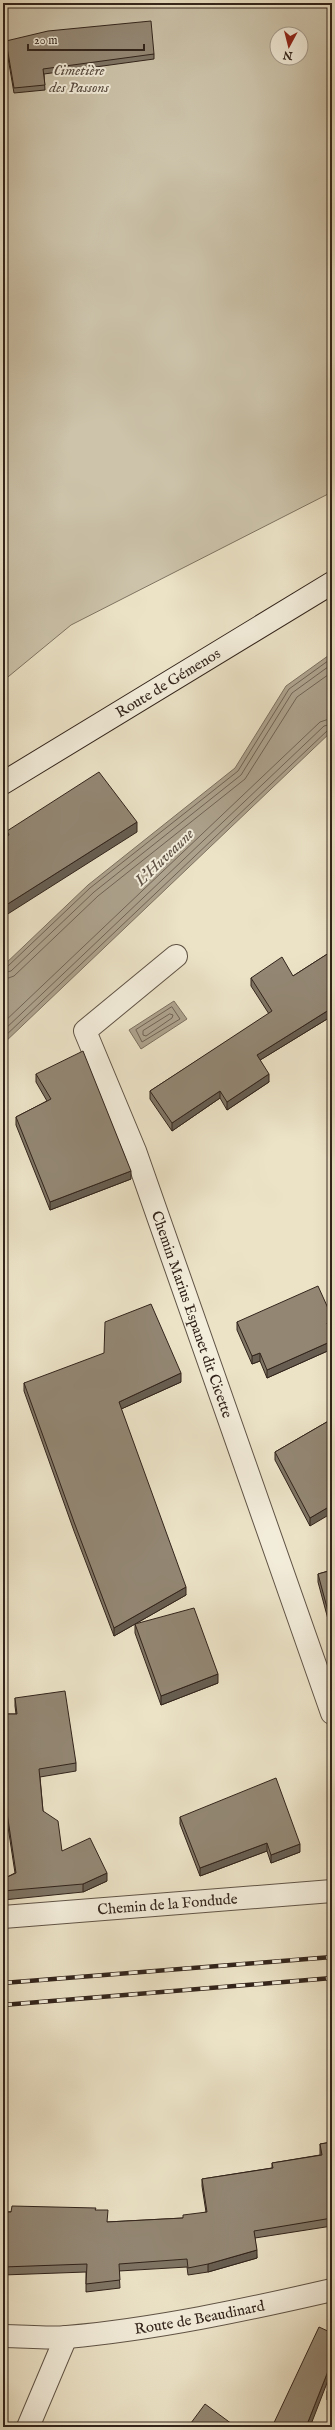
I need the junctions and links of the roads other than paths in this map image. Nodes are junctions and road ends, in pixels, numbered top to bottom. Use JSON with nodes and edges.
{"nodes":[{"id":1,"x":332,"y":583,"type":"edge"},
{"id":2,"x":3,"y":783,"type":"edge"},
{"id":3,"x":176,"y":956,"type":"dead end"},
{"id":4,"x":332,"y":1713,"type":"edge"},
{"id":5,"x":332,"y":1891,"type":"edge"},
{"id":6,"x":3,"y":1917,"type":"edge"},
{"id":7,"x":332,"y":2290,"type":"edge"},
{"id":8,"x":3,"y":2336,"type":"edge"},
{"id":9,"x":66,"y":2337,"type":"junction"},
{"id":10,"x":28,"y":2427,"type":"edge"}],
"edges":[{"from":1,"to":2,"type":"street","name":"Route de Gémenos"},
{"from":3,"to":4,"type":"street","name":"Chemin Marius Espanet dit Cicette"},
{"from":5,"to":6,"type":"street","name":"Chemin de la Fondude"},
{"from":7,"to":9,"type":"street","name":"Route de Beaudinard"},
{"from":8,"to":9,"type":"street","name":"Route de Beaudinard"},
{"from":9,"to":10,"type":"street"}]}
